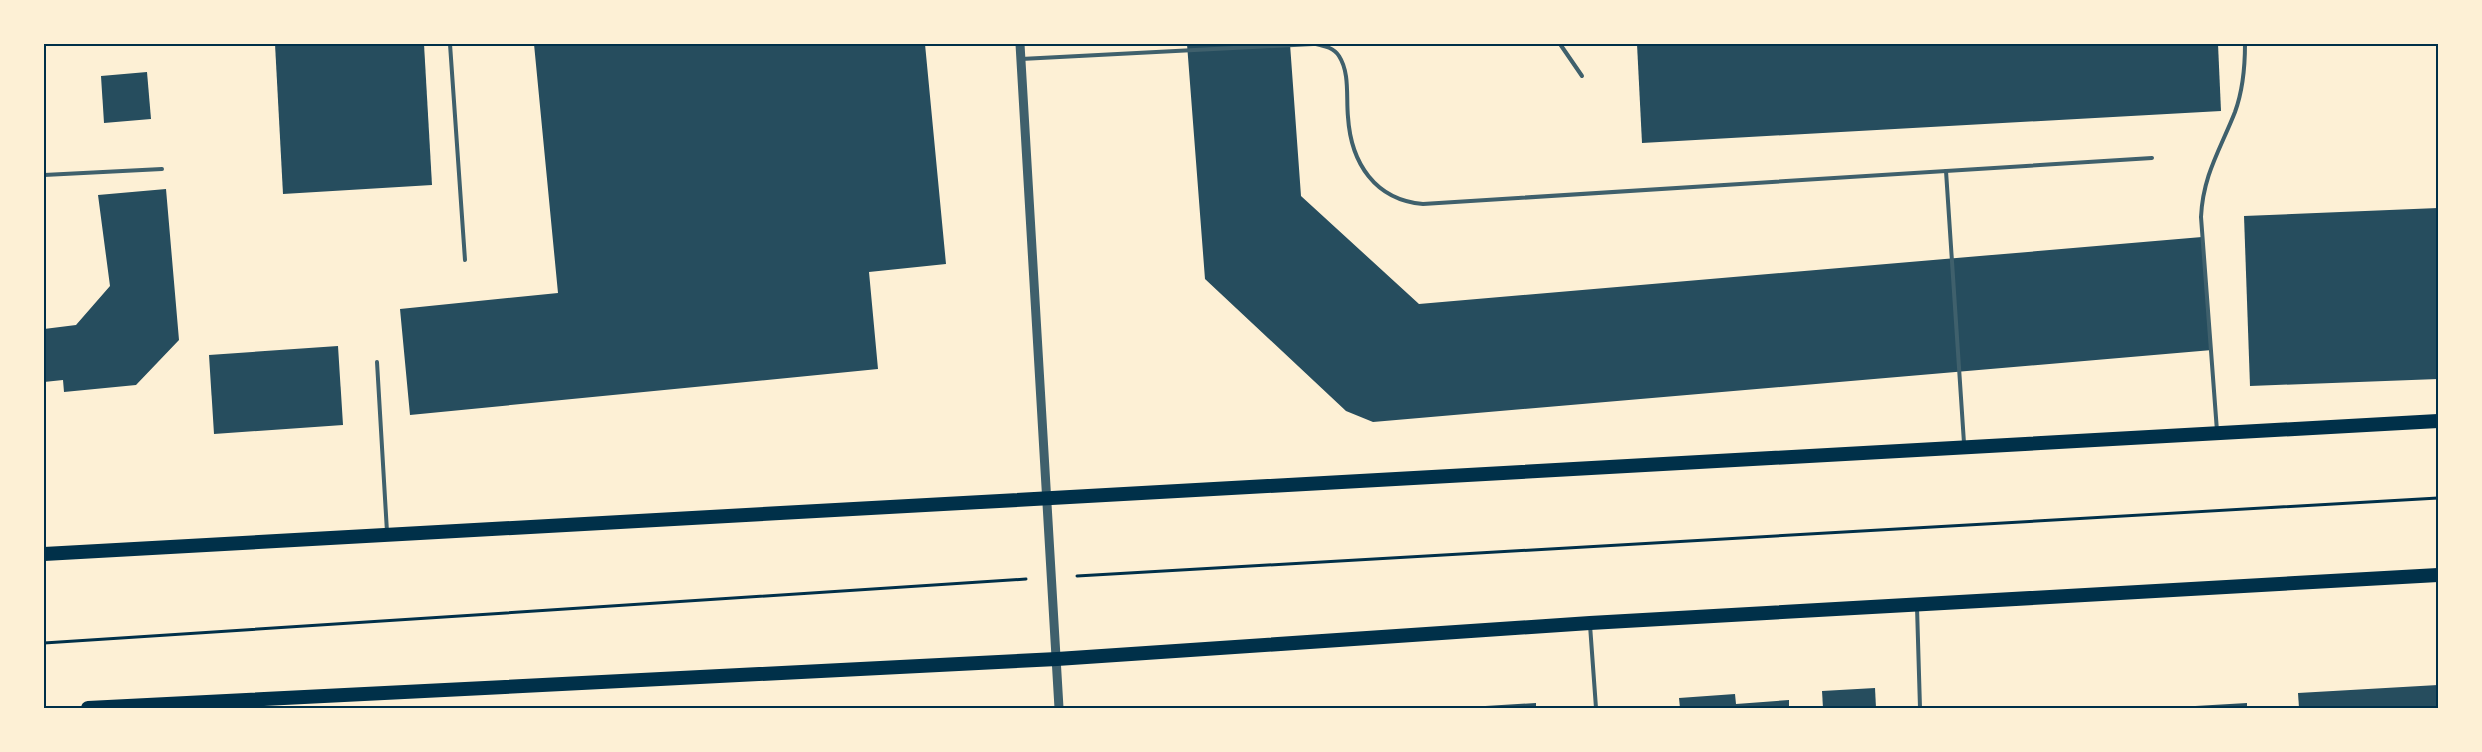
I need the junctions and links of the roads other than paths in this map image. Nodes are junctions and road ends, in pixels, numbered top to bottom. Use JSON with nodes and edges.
{"nodes":[{"id":1,"x":450,"y":44,"type":"edge"},
{"id":2,"x":1020,"y":44,"type":"edge"},
{"id":3,"x":1315,"y":44,"type":"edge"},
{"id":4,"x":1560,"y":44,"type":"edge"},
{"id":5,"x":2245,"y":44,"type":"edge"},
{"id":6,"x":1021,"y":59,"type":"junction"},
{"id":7,"x":1582,"y":76,"type":"dead end"},
{"id":8,"x":2152,"y":158,"type":"dead end"},
{"id":9,"x":162,"y":169,"type":"dead end"},
{"id":10,"x":1946,"y":171,"type":"junction"},
{"id":11,"x":44,"y":175,"type":"edge"},
{"id":12,"x":465,"y":260,"type":"dead end"},
{"id":13,"x":377,"y":362,"type":"dead end"},
{"id":14,"x":2438,"y":421,"type":"edge"},
{"id":15,"x":2217,"y":433,"type":"junction"},
{"id":16,"x":1964,"y":448,"type":"junction"},
{"id":17,"x":1048,"y":500,"type":"junction"},
{"id":18,"x":388,"y":535,"type":"junction"},
{"id":19,"x":44,"y":554,"type":"edge"},
{"id":20,"x":2438,"y":575,"type":"edge"},
{"id":21,"x":1917,"y":604,"type":"junction"},
{"id":22,"x":1590,"y":623,"type":"junction"},
{"id":23,"x":1057,"y":659,"type":"junction"},
{"id":24,"x":88,"y":708,"type":"edge"},
{"id":25,"x":1059,"y":708,"type":"edge"},
{"id":26,"x":1596,"y":708,"type":"edge"},
{"id":27,"x":1920,"y":708,"type":"edge"}],
"edges":[{"from":1,"to":12,"type":"lane"},
{"from":2,"to":6,"type":"street"},
{"from":3,"to":6,"type":"lane"},
{"from":3,"to":10,"type":"lane"},
{"from":4,"to":7,"type":"lane"},
{"from":5,"to":15,"type":"lane"},
{"from":6,"to":17,"type":"street"},
{"from":8,"to":10,"type":"lane"},
{"from":9,"to":11,"type":"lane"},
{"from":10,"to":16,"type":"lane"},
{"from":13,"to":18,"type":"lane"},
{"from":14,"to":15,"type":"highway"},
{"from":15,"to":16,"type":"highway"},
{"from":16,"to":17,"type":"highway"},
{"from":17,"to":18,"type":"highway"},
{"from":17,"to":23,"type":"street"},
{"from":18,"to":19,"type":"highway"},
{"from":20,"to":21,"type":"highway"},
{"from":21,"to":22,"type":"highway"},
{"from":21,"to":27,"type":"lane"},
{"from":22,"to":23,"type":"highway"},
{"from":22,"to":26,"type":"lane"},
{"from":23,"to":24,"type":"highway"},
{"from":23,"to":25,"type":"street"}]}
